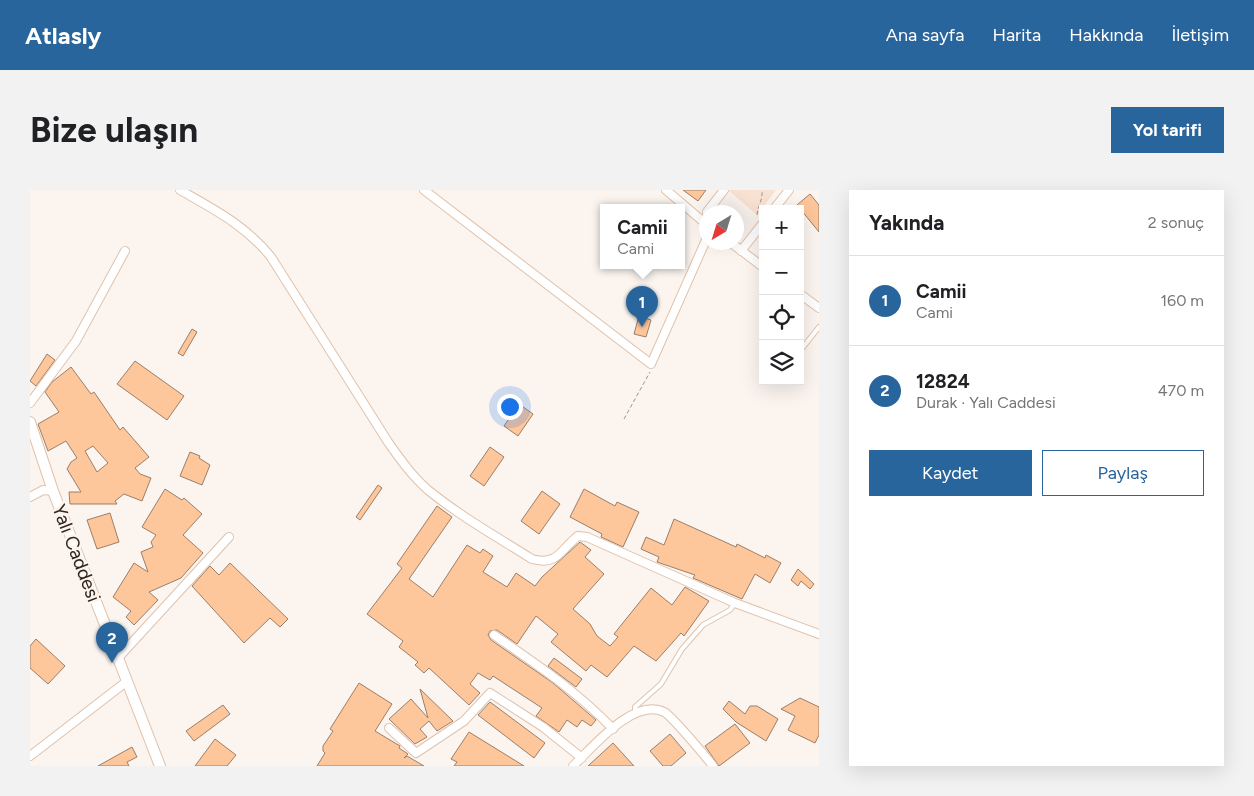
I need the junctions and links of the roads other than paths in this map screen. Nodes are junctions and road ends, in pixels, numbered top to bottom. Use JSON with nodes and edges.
{"nodes":[{"id":1,"x":424,"y":190,"type":"edge"},
{"id":2,"x":666,"y":190,"type":"edge"},
{"id":3,"x":724,"y":190,"type":"edge"},
{"id":4,"x":789,"y":190,"type":"edge"},
{"id":5,"x":182,"y":191,"type":"edge"},
{"id":6,"x":713,"y":205,"type":"edge"},
{"id":7,"x":777,"y":205,"type":"edge"},
{"id":8,"x":699,"y":213,"type":"edge"},
{"id":9,"x":759,"y":228,"type":"edge"},
{"id":10,"x":702,"y":250,"type":"edge"},
{"id":11,"x":125,"y":251,"type":"dead end"},
{"id":12,"x":741,"y":251,"type":"joint"},
{"id":13,"x":759,"y":264,"type":"edge"},
{"id":14,"x":801,"y":295,"type":"edge"},
{"id":15,"x":819,"y":308,"type":"edge"},
{"id":16,"x":819,"y":327,"type":"edge"},
{"id":17,"x":804,"y":346,"type":"edge"},
{"id":18,"x":30,"y":403,"type":"edge"},
{"id":19,"x":30,"y":422,"type":"edge"},
{"id":20,"x":32,"y":436,"type":"edge"},
{"id":21,"x":53,"y":491,"type":"junction"},
{"id":22,"x":30,"y":497,"type":"edge"},
{"id":23,"x":229,"y":537,"type":"dead end"},
{"id":24,"x":735,"y":603,"type":"junction"},
{"id":25,"x":819,"y":634,"type":"edge"},
{"id":26,"x":494,"y":635,"type":"dead end"},
{"id":27,"x":117,"y":659,"type":"junction"},
{"id":28,"x":126,"y":682,"type":"junction"},
{"id":29,"x":635,"y":713,"type":"junction"},
{"id":30,"x":388,"y":728,"type":"dead end"},
{"id":31,"x":614,"y":729,"type":"junction"},
{"id":32,"x":30,"y":756,"type":"edge"},
{"id":33,"x":582,"y":758,"type":"junction"},
{"id":34,"x":160,"y":766,"type":"edge"},
{"id":35,"x":573,"y":766,"type":"edge"},
{"id":36,"x":713,"y":766,"type":"edge"}],
"edges":[{"from":1,"to":10,"type":"street"},
{"from":2,"to":8,"type":"street"},
{"from":3,"to":6,"type":"street"},
{"from":4,"to":7,"type":"street"},
{"from":5,"to":24,"type":"street"},
{"from":9,"to":12,"type":"street"},
{"from":11,"to":18,"type":"street"},
{"from":12,"to":13,"type":"street"},
{"from":14,"to":15,"type":"street"},
{"from":16,"to":17,"type":"lane"},
{"from":19,"to":20,"type":"street","name":"Yalı Caddesi"},
{"from":20,"to":21,"type":"street","name":"Yalı Caddesi"},
{"from":21,"to":22,"type":"street"},
{"from":21,"to":27,"type":"street","name":"Yalı Caddesi"},
{"from":23,"to":27,"type":"street"},
{"from":24,"to":25,"type":"street"},
{"from":24,"to":29,"type":"lane"},
{"from":26,"to":31,"type":"street"},
{"from":27,"to":28,"type":"street","name":"Yalı Caddesi"},
{"from":28,"to":32,"type":"street"},
{"from":28,"to":34,"type":"street","name":"Yalı Caddesi"},
{"from":29,"to":31,"type":"street"},
{"from":29,"to":36,"type":"street"},
{"from":30,"to":33,"type":"street"},
{"from":31,"to":33,"type":"street"},
{"from":33,"to":35,"type":"street"}]}
